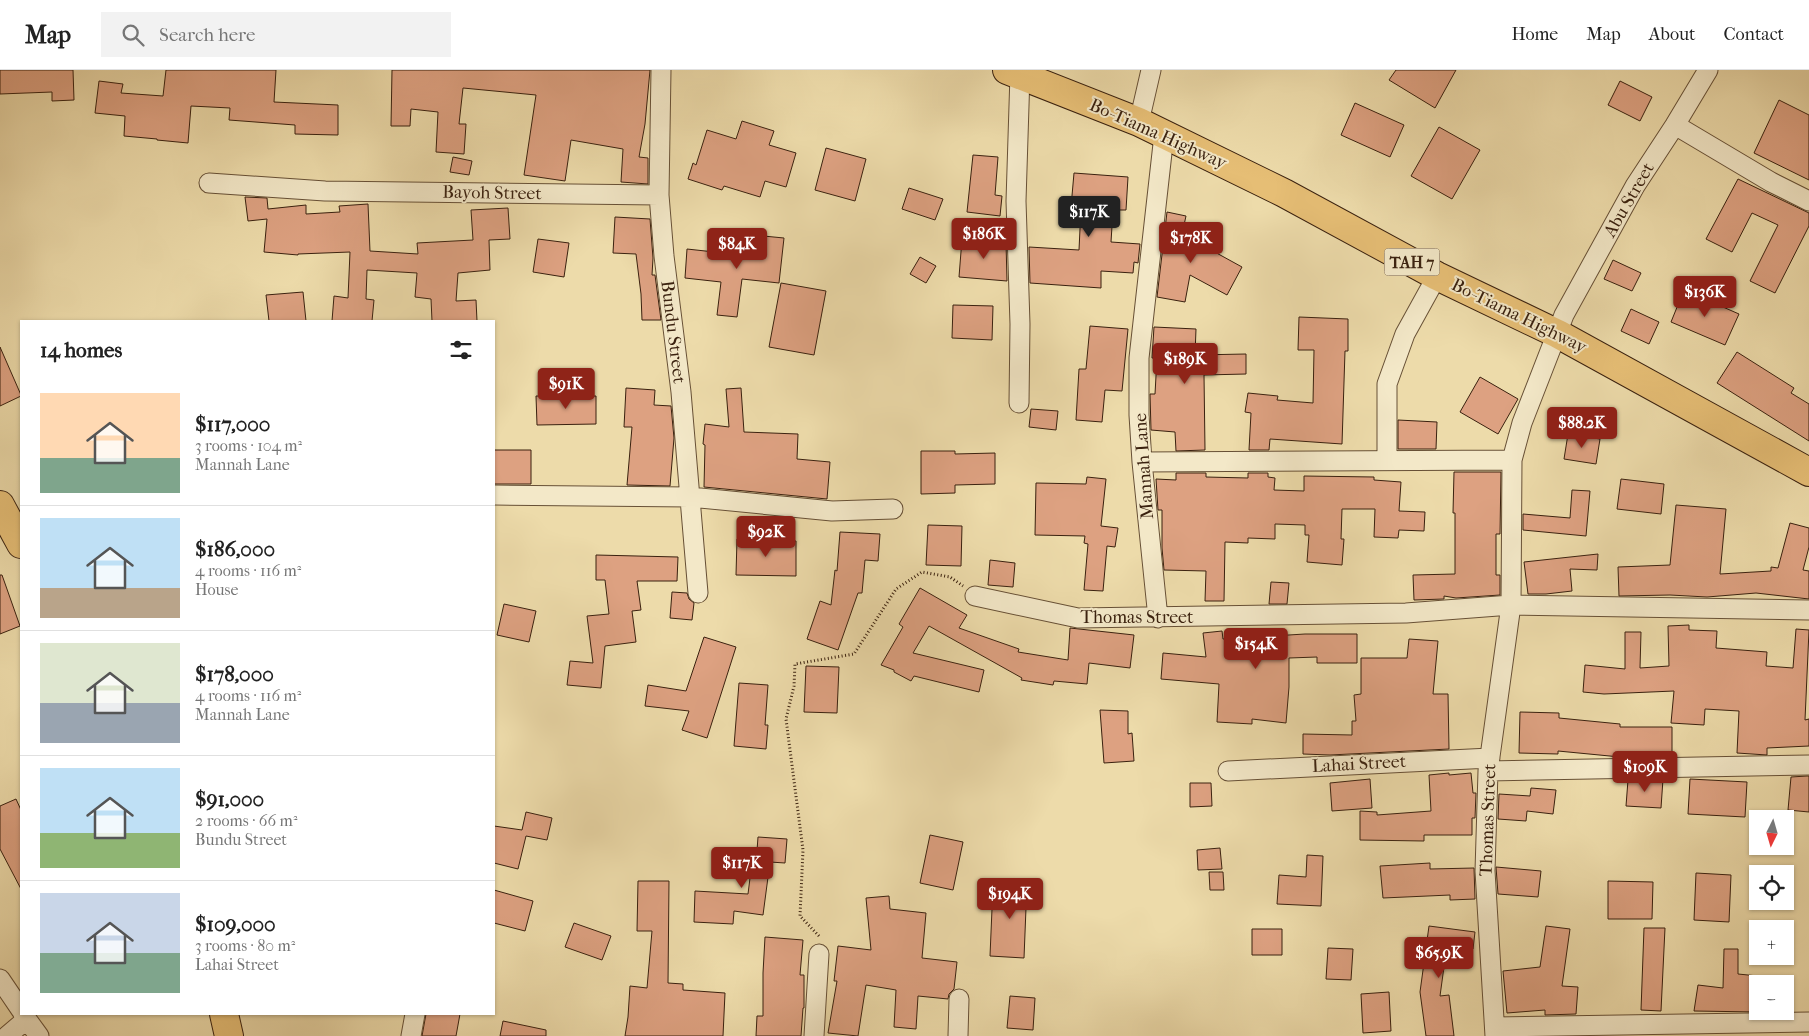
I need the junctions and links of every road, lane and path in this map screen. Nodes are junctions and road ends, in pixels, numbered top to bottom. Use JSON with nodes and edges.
{"nodes":[{"id":1,"x":661,"y":70,"type":"edge"},
{"id":2,"x":1151,"y":70,"type":"edge"},
{"id":3,"x":1708,"y":70,"type":"edge"},
{"id":4,"x":1013,"y":72,"type":"edge"},
{"id":5,"x":1139,"y":122,"type":"junction"},
{"id":6,"x":1675,"y":125,"type":"junction"},
{"id":7,"x":1164,"y":134,"type":"junction"},
{"id":8,"x":209,"y":183,"type":"dead end"},
{"id":9,"x":659,"y":195,"type":"junction"},
{"id":10,"x":1809,"y":200,"type":"edge"},
{"id":11,"x":1437,"y":276,"type":"junction"},
{"id":12,"x":1558,"y":334,"type":"junction"},
{"id":13,"x":1020,"y":403,"type":"dead end"},
{"id":14,"x":1387,"y":459,"type":"junction"},
{"id":15,"x":1512,"y":460,"type":"junction"},
{"id":16,"x":1142,"y":462,"type":"junction"},
{"id":17,"x":1809,"y":472,"type":"edge"},
{"id":18,"x":495,"y":496,"type":"edge"},
{"id":19,"x":690,"y":497,"type":"junction"},
{"id":20,"x":0,"y":507,"type":"edge"},
{"id":21,"x":893,"y":509,"type":"dead end"},
{"id":22,"x":20,"y":542,"type":"edge"},
{"id":23,"x":698,"y":593,"type":"dead end"},
{"id":24,"x":975,"y":596,"type":"joint"},
{"id":25,"x":1512,"y":606,"type":"junction"},
{"id":26,"x":1809,"y":610,"type":"edge"},
{"id":27,"x":1158,"y":618,"type":"junction"},
{"id":28,"x":1489,"y":764,"type":"junction"},
{"id":29,"x":1809,"y":765,"type":"edge"},
{"id":30,"x":1228,"y":770,"type":"dead end"},
{"id":31,"x":819,"y":954,"type":"joint"},
{"id":32,"x":0,"y":979,"type":"edge"},
{"id":33,"x":960,"y":999,"type":"dead end"},
{"id":34,"x":20,"y":1009,"type":"edge"},
{"id":35,"x":24,"y":1015,"type":"edge"},
{"id":36,"x":224,"y":1015,"type":"edge"},
{"id":37,"x":415,"y":1015,"type":"edge"},
{"id":38,"x":1809,"y":1022,"type":"edge"},
{"id":39,"x":1495,"y":1032,"type":"edge"},
{"id":40,"x":7,"y":1036,"type":"edge"},
{"id":41,"x":39,"y":1036,"type":"edge"},
{"id":42,"x":229,"y":1036,"type":"edge"},
{"id":43,"x":411,"y":1036,"type":"edge"},
{"id":44,"x":814,"y":1036,"type":"edge"},
{"id":45,"x":958,"y":1036,"type":"edge"}],
"edges":[{"from":1,"to":9,"type":"street","name":"Bundu Street"},
{"from":2,"to":5,"type":"street"},
{"from":3,"to":6,"type":"street","name":"Abu Street"},
{"from":4,"to":5,"type":"main road","name":"Bo-Tiama Highway","number":"TAH 7"},
{"from":4,"to":13,"type":"street"},
{"from":5,"to":7,"type":"main road","name":"Bo-Tiama Highway","number":"TAH 7"},
{"from":6,"to":10,"type":"street"},
{"from":6,"to":12,"type":"street","name":"Abu Street"},
{"from":7,"to":11,"type":"main road","name":"Bo-Tiama Highway","number":"TAH 7"},
{"from":7,"to":16,"type":"street","name":"Mannah Lane"},
{"from":8,"to":9,"type":"street","name":"Bayoh Street"},
{"from":9,"to":19,"type":"street","name":"Bundu Street"},
{"from":11,"to":12,"type":"main road","name":"Bo-Tiama Highway","number":"TAH 7"},
{"from":11,"to":14,"type":"street"},
{"from":12,"to":15,"type":"street","name":"Thomas Street"},
{"from":12,"to":17,"type":"main road","name":"Bo-Tiama Highway","number":"TAH 7"},
{"from":14,"to":15,"type":"street"},
{"from":14,"to":16,"type":"street"},
{"from":15,"to":25,"type":"street","name":"Thomas Street"},
{"from":16,"to":27,"type":"street","name":"Mannah Lane"},
{"from":18,"to":19,"type":"street"},
{"from":19,"to":21,"type":"street"},
{"from":19,"to":23,"type":"street","name":"Bundu Street"},
{"from":20,"to":22,"type":"main road"},
{"from":24,"to":27,"type":"street","name":"Thomas Street"},
{"from":24,"to":31,"type":"path"},
{"from":25,"to":26,"type":"street","name":"Thomas Street"},
{"from":25,"to":27,"type":"street","name":"Thomas Street"},
{"from":25,"to":28,"type":"street","name":"Thomas Street"},
{"from":28,"to":29,"type":"street","name":"Lahai Street"},
{"from":28,"to":30,"type":"street","name":"Lahai Street"},
{"from":28,"to":39,"type":"street","name":"Thomas Street"},
{"from":31,"to":44,"type":"street"},
{"from":32,"to":34,"type":"street"},
{"from":33,"to":45,"type":"street"},
{"from":35,"to":40,"type":"street"},
{"from":35,"to":41,"type":"street"},
{"from":36,"to":42,"type":"main road"},
{"from":37,"to":43,"type":"street"},
{"from":38,"to":39,"type":"street"}]}
